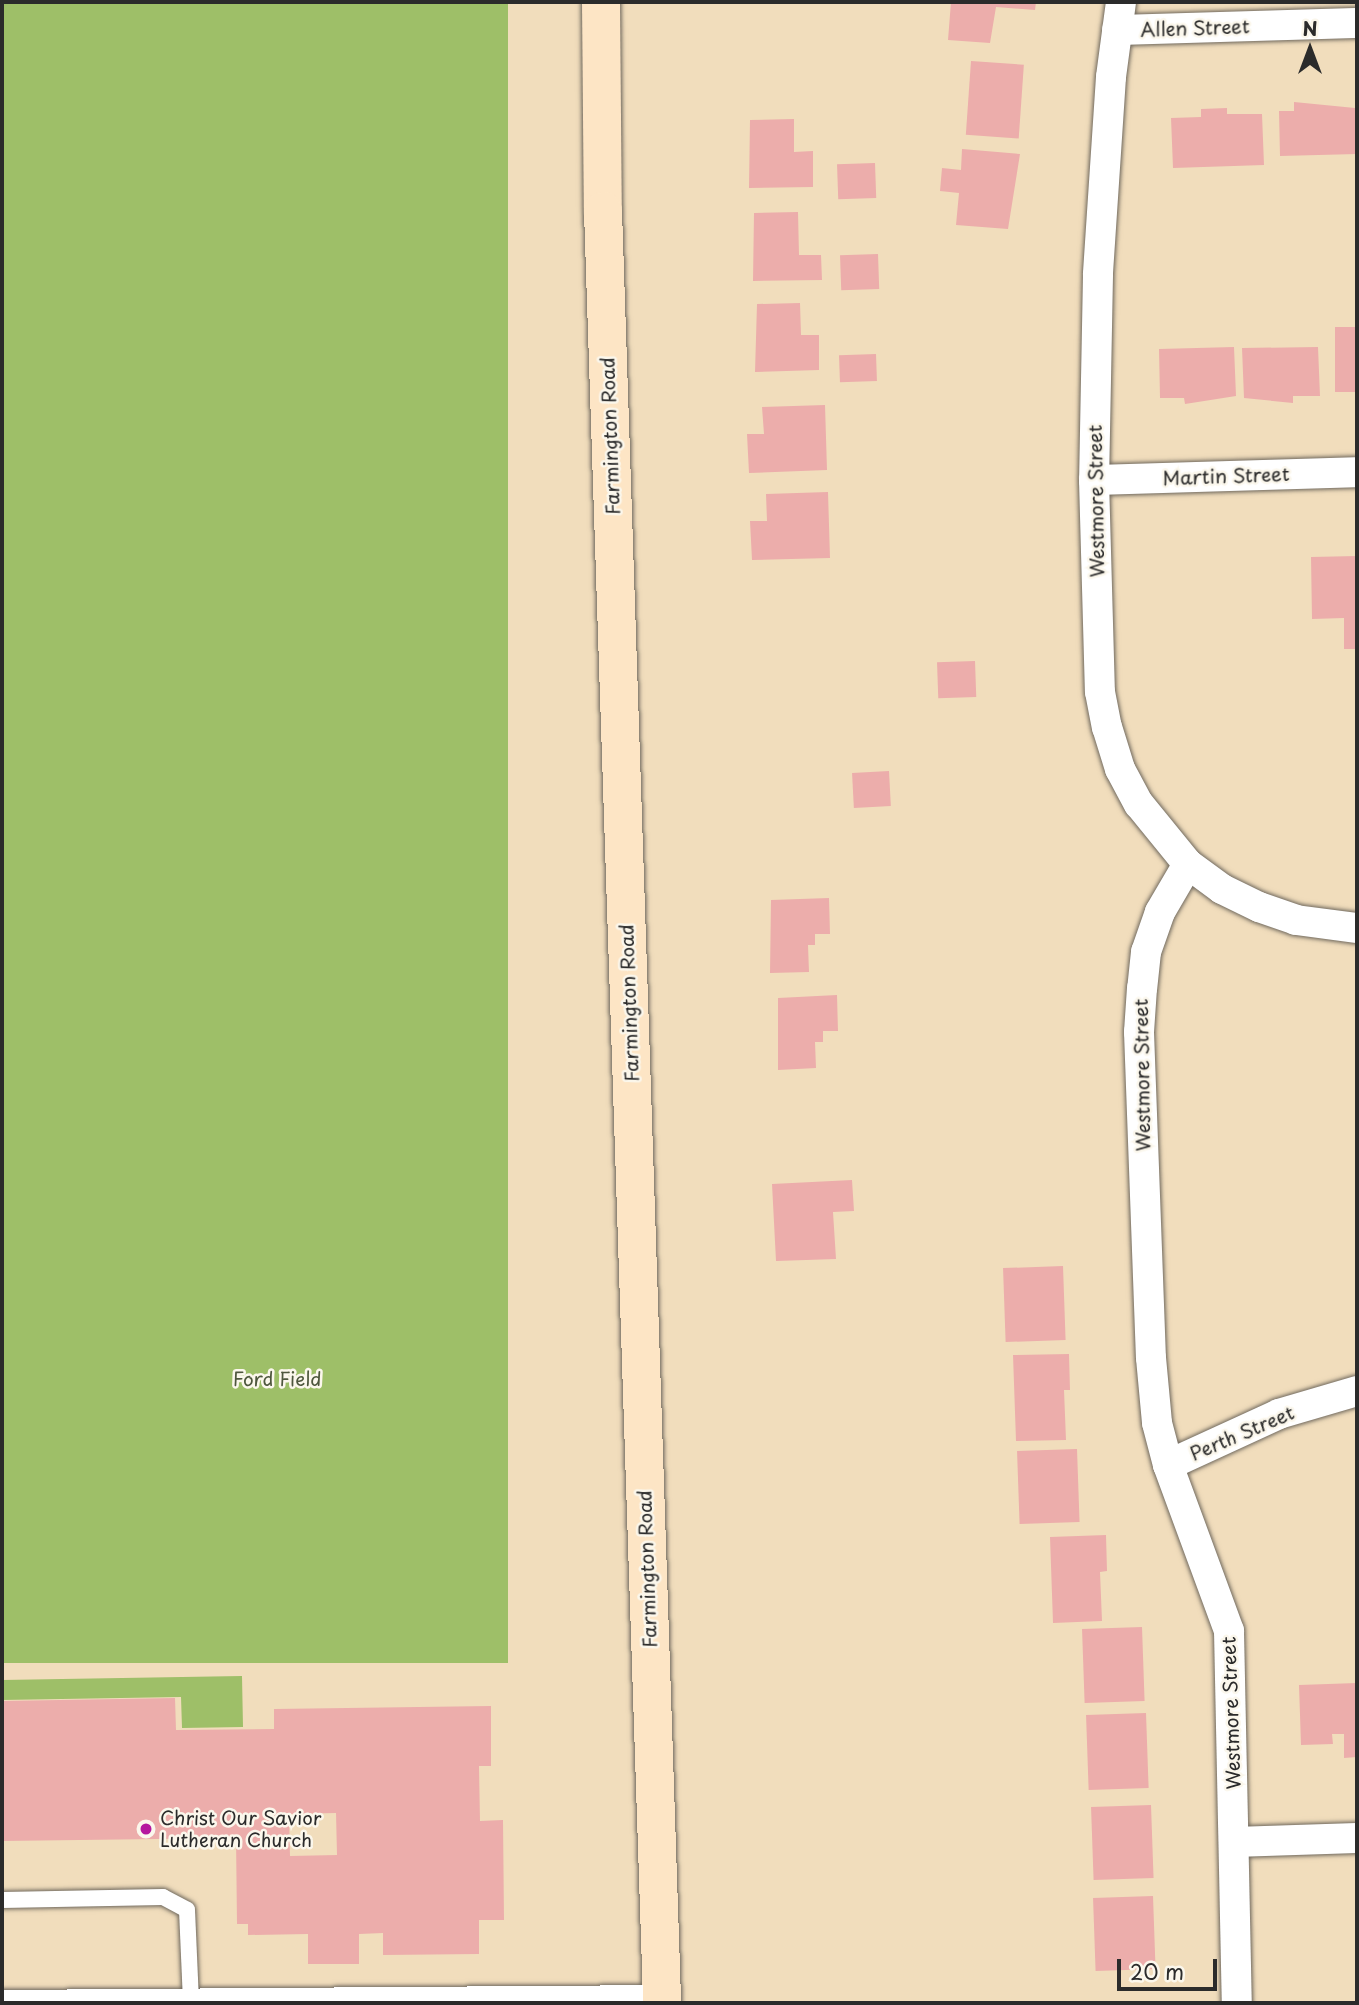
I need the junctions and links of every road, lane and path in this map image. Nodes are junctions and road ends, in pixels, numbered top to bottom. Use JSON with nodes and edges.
{"nodes":[{"id":1,"x":601,"y":2,"type":"edge"},
{"id":2,"x":1119,"y":16,"type":"edge"},
{"id":3,"x":1357,"y":23,"type":"edge"},
{"id":4,"x":1357,"y":472,"type":"edge"},
{"id":5,"x":1094,"y":480,"type":"junction"},
{"id":6,"x":1188,"y":864,"type":"junction"},
{"id":7,"x":1357,"y":928,"type":"edge"},
{"id":8,"x":1357,"y":1391,"type":"edge"},
{"id":9,"x":1168,"y":1465,"type":"junction"},
{"id":10,"x":1357,"y":1838,"type":"edge"},
{"id":11,"x":1234,"y":1842,"type":"junction"},
{"id":12,"x":2,"y":1900,"type":"edge"},
{"id":13,"x":2,"y":1997,"type":"edge"},
{"id":14,"x":529,"y":1997,"type":"edge"},
{"id":15,"x":662,"y":1998,"type":"edge"},
{"id":16,"x":191,"y":1999,"type":"edge"},
{"id":17,"x":1237,"y":2003,"type":"edge"}],
"edges":[{"from":1,"to":15,"type":"main road","name":"Farmington Road"},
{"from":2,"to":3,"type":"street","name":"Allen Street"},
{"from":2,"to":5,"type":"street","name":"Westmore Street"},
{"from":4,"to":5,"type":"street","name":"Martin Street"},
{"from":5,"to":6,"type":"street","name":"Westmore Street"},
{"from":6,"to":7,"type":"street"},
{"from":6,"to":9,"type":"street","name":"Westmore Street"},
{"from":8,"to":9,"type":"street","name":"Perth Street"},
{"from":9,"to":11,"type":"street","name":"Westmore Street"},
{"from":10,"to":11,"type":"street"},
{"from":11,"to":17,"type":"street","name":"Westmore Street"},
{"from":12,"to":16,"type":"lane"},
{"from":13,"to":16,"type":"lane"},
{"from":14,"to":15,"type":"lane"},
{"from":14,"to":16,"type":"lane"}]}
